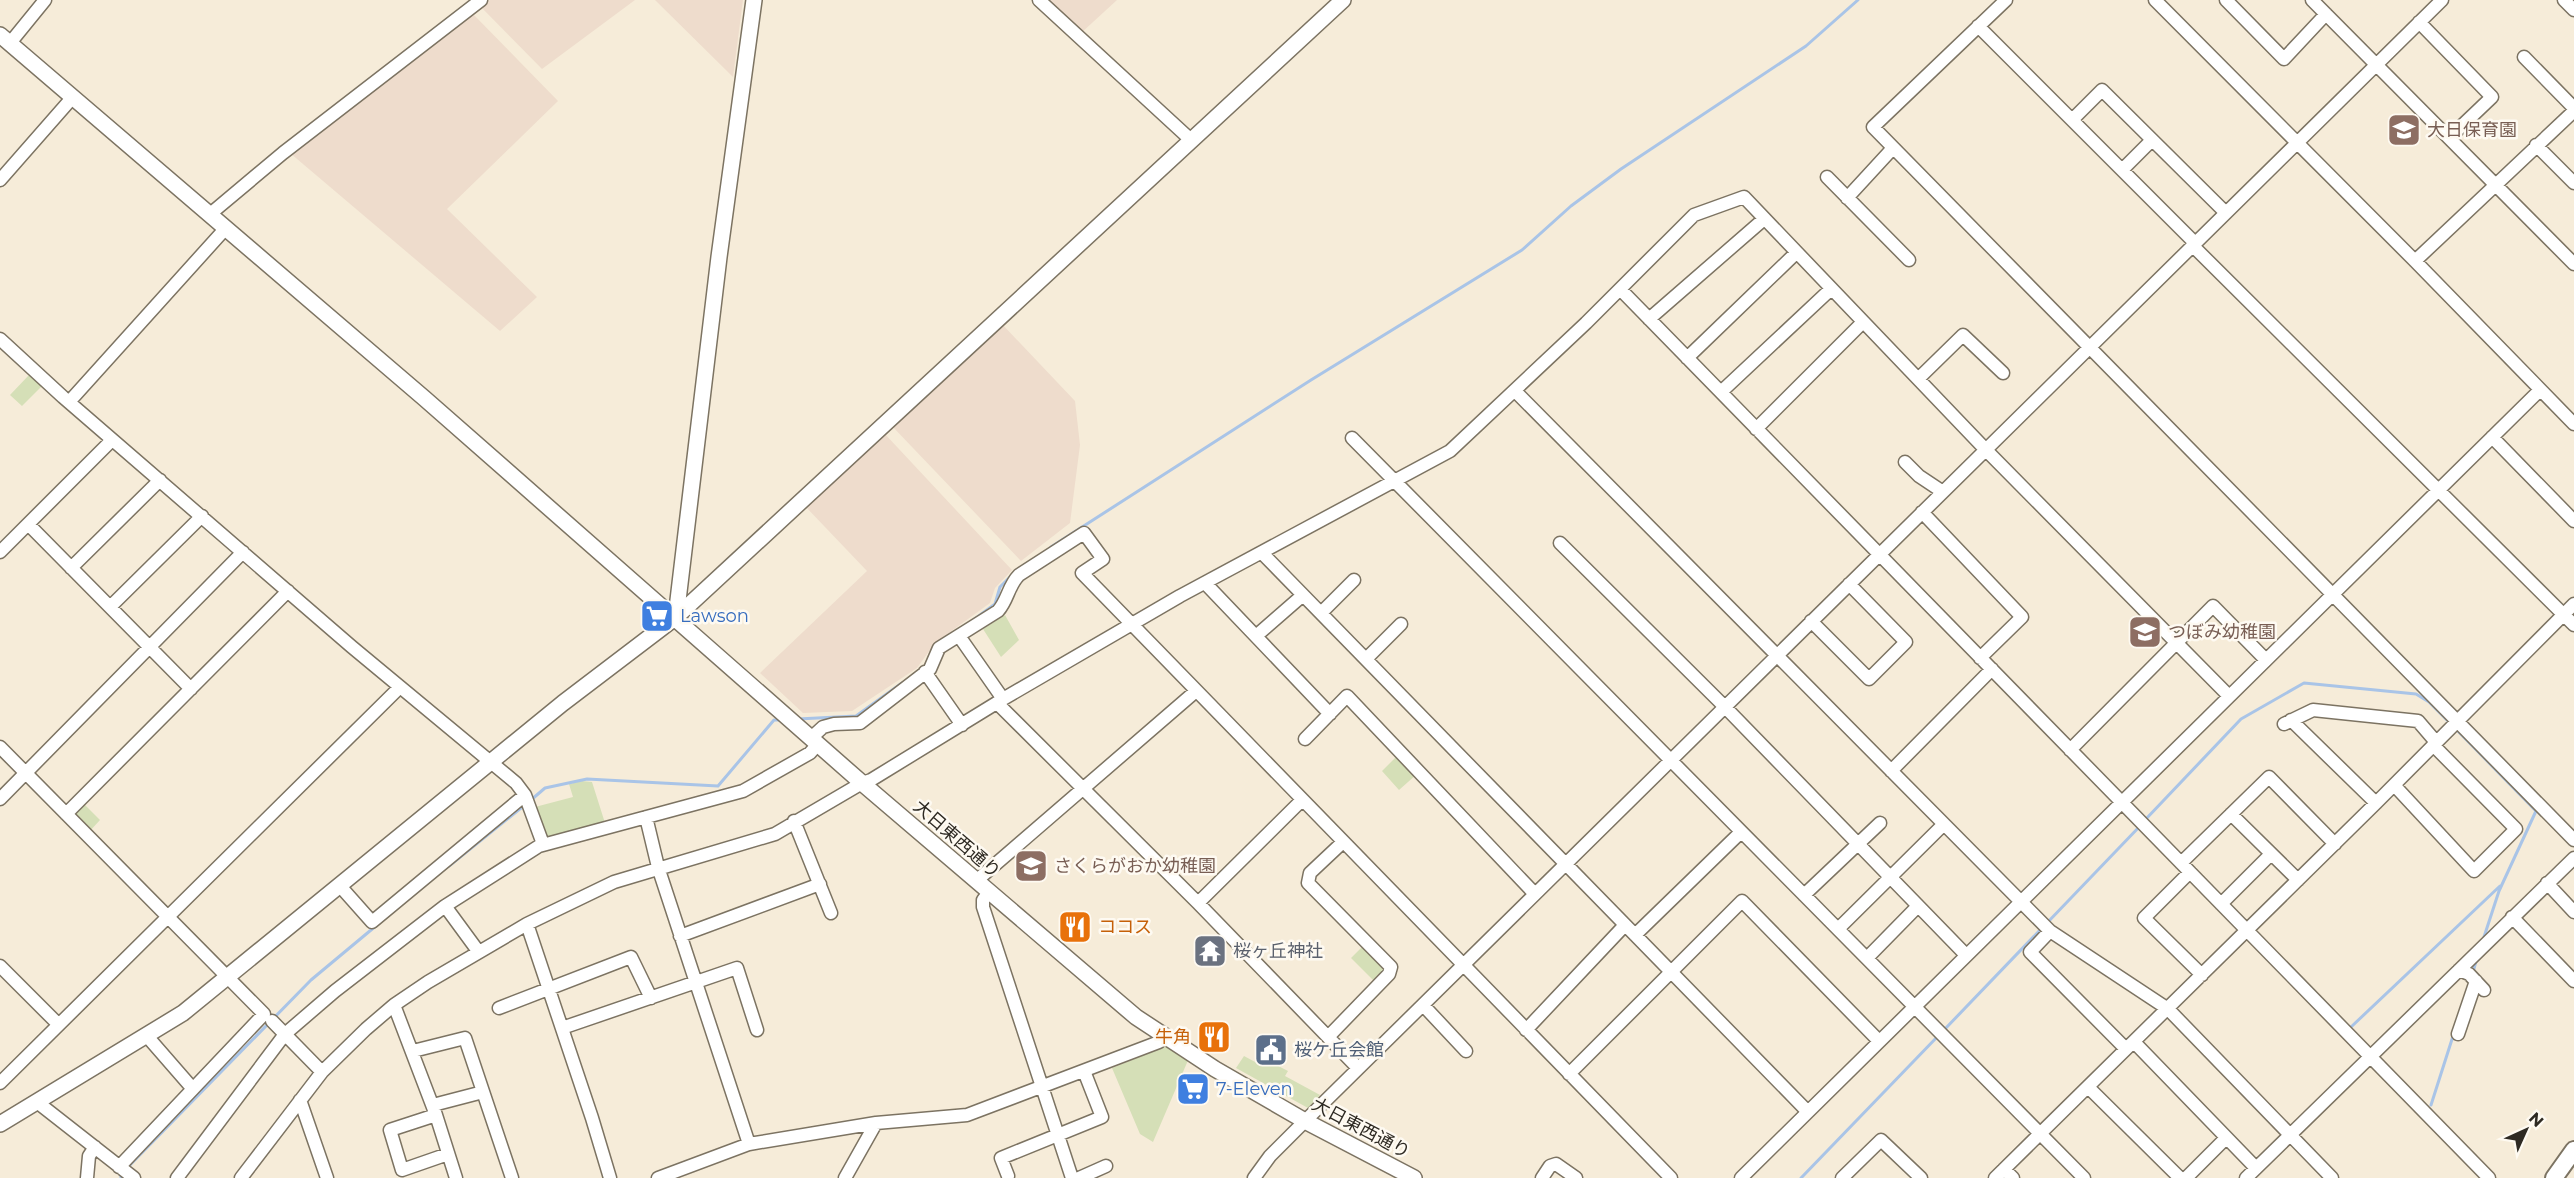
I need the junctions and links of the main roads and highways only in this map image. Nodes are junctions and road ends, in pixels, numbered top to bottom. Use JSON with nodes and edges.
{"nodes":[{"id":1,"x":2574,"y":1150,"type":"edge"},
{"id":2,"x":2554,"y":1178,"type":"edge"}],
"edges":[{"from":1,"to":2,"type":"main road"}]}
